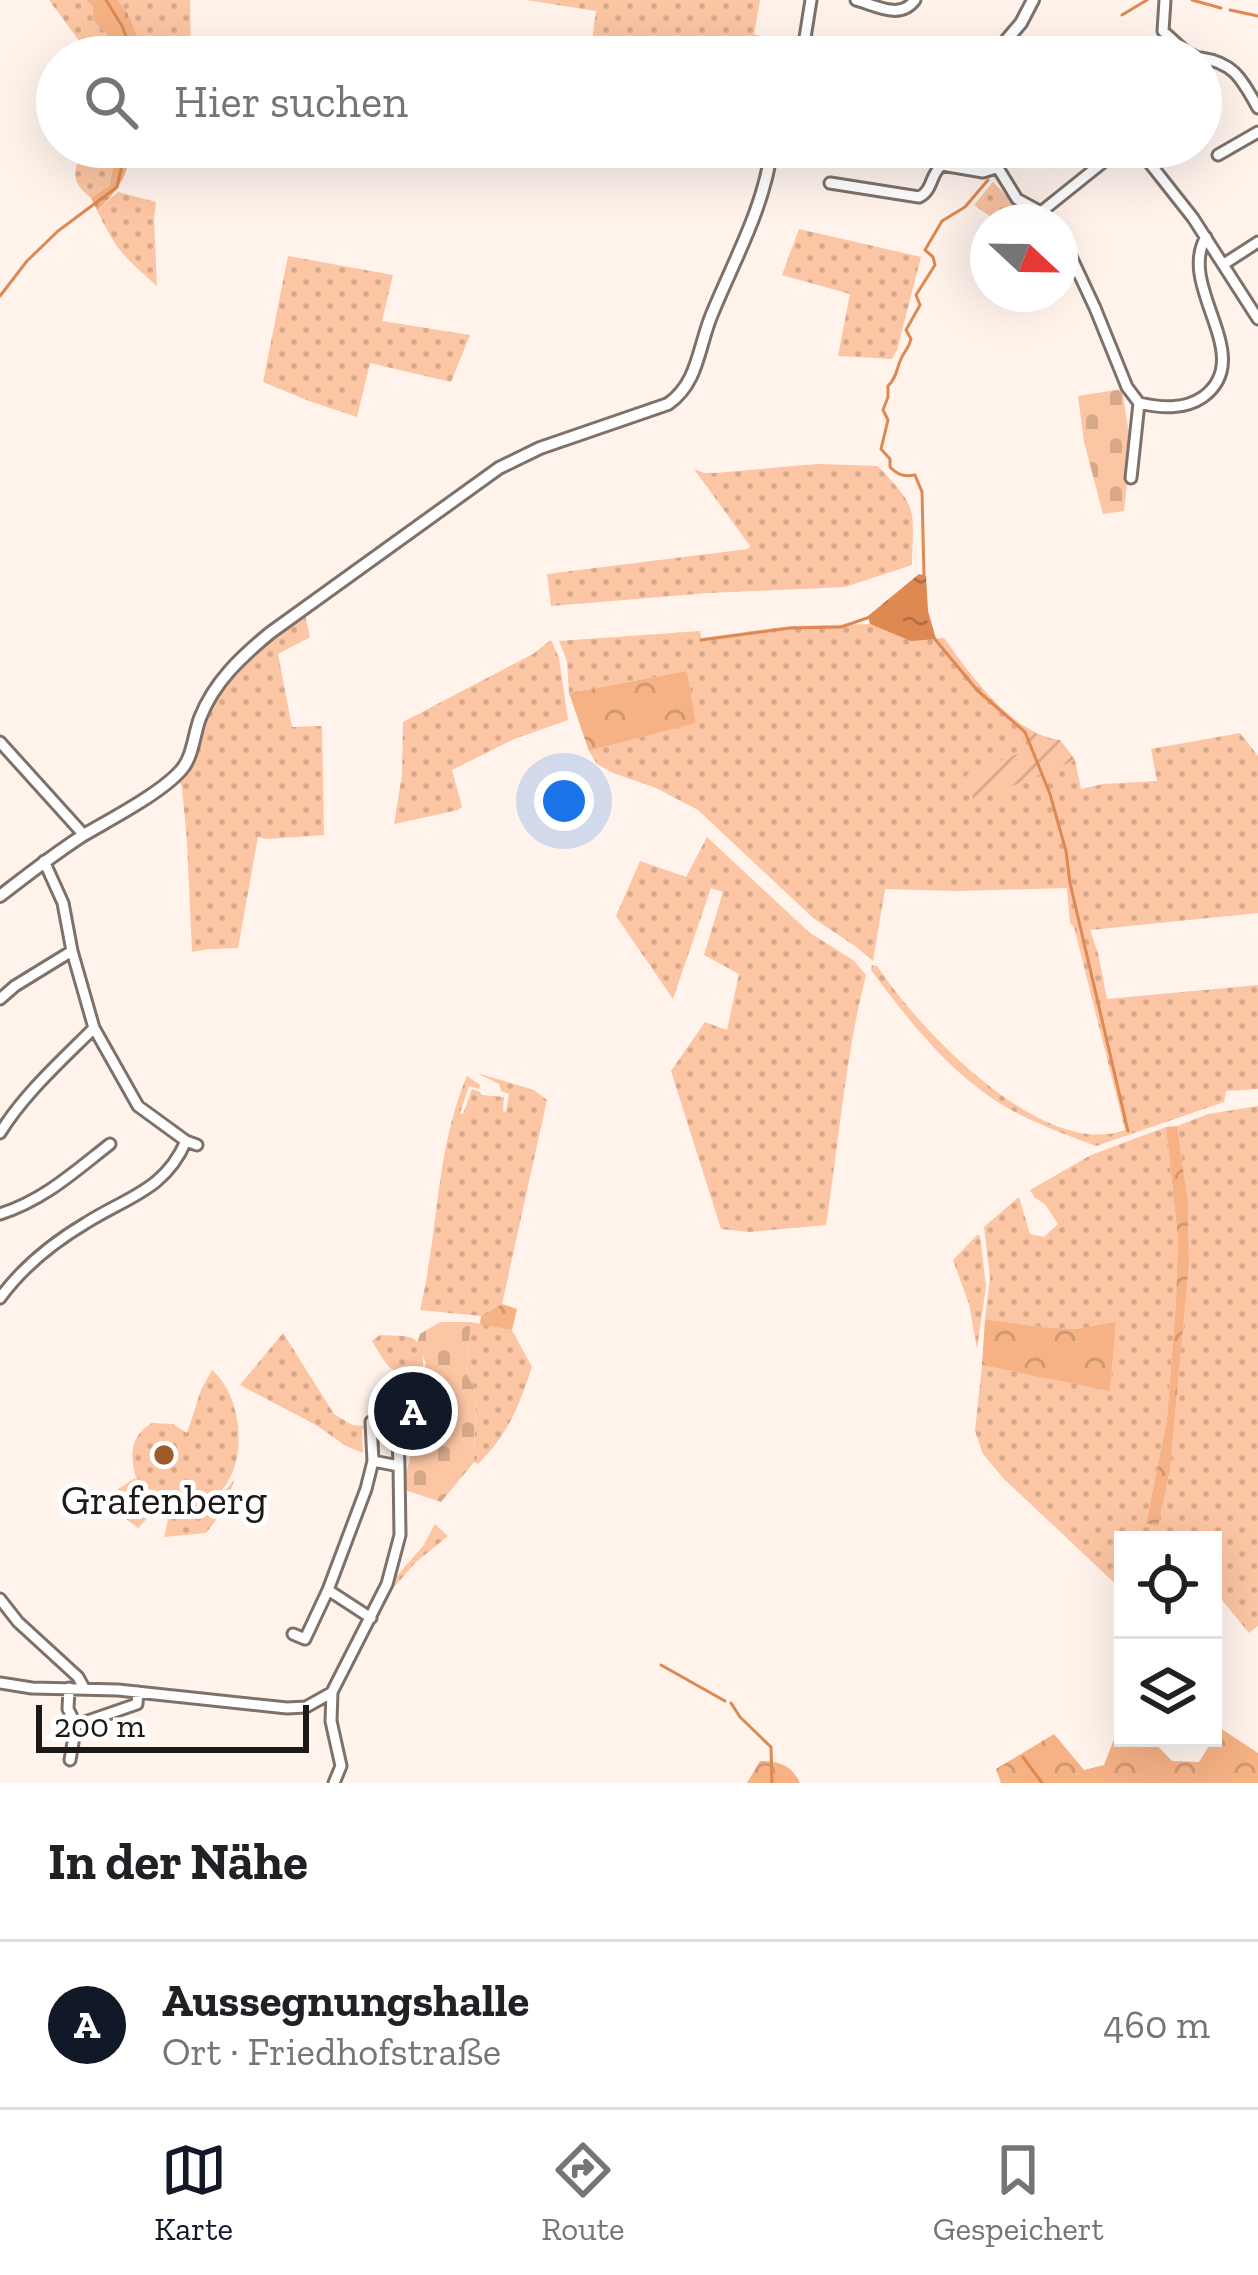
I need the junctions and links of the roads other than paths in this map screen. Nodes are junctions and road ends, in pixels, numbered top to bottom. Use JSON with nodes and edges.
{"nodes":[{"id":1,"x":812,"y":0,"type":"edge"},
{"id":2,"x":856,"y":0,"type":"edge"},
{"id":3,"x":915,"y":0,"type":"edge"},
{"id":4,"x":1033,"y":0,"type":"edge"},
{"id":5,"x":1165,"y":0,"type":"edge"},
{"id":6,"x":805,"y":36,"type":"edge"},
{"id":7,"x":1010,"y":36,"type":"edge"},
{"id":8,"x":1168,"y":36,"type":"edge"},
{"id":9,"x":1222,"y":64,"type":"edge"},
{"id":10,"x":1258,"y":108,"type":"edge"},
{"id":11,"x":1258,"y":132,"type":"edge"},
{"id":12,"x":1222,"y":153,"type":"edge"},
{"id":13,"x":768,"y":168,"type":"edge"},
{"id":14,"x":939,"y":168,"type":"edge"},
{"id":15,"x":960,"y":168,"type":"edge"},
{"id":16,"x":996,"y":168,"type":"joint"},
{"id":17,"x":1096,"y":168,"type":"edge"},
{"id":18,"x":1153,"y":168,"type":"edge"},
{"id":19,"x":830,"y":183,"type":"dead end"},
{"id":20,"x":1026,"y":204,"type":"edge"},
{"id":21,"x":1051,"y":204,"type":"edge"},
{"id":22,"x":1205,"y":237,"type":"junction"},
{"id":23,"x":1258,"y":242,"type":"edge"},
{"id":24,"x":1216,"y":251,"type":"junction"},
{"id":25,"x":1199,"y":260,"type":"junction"},
{"id":26,"x":1224,"y":264,"type":"junction"},
{"id":27,"x":1078,"y":270,"type":"edge"},
{"id":28,"x":1258,"y":319,"type":"edge"},
{"id":29,"x":1139,"y":403,"type":"junction"},
{"id":30,"x":1131,"y":478,"type":"dead end"},
{"id":31,"x":0,"y":742,"type":"edge"},
{"id":32,"x":84,"y":835,"type":"junction"},
{"id":33,"x":44,"y":861,"type":"junction"},
{"id":34,"x":0,"y":896,"type":"edge"},
{"id":35,"x":72,"y":951,"type":"junction"},
{"id":36,"x":0,"y":999,"type":"edge"},
{"id":37,"x":94,"y":1028,"type":"junction"},
{"id":38,"x":0,"y":1133,"type":"edge"},
{"id":39,"x":110,"y":1144,"type":"dead end"},
{"id":40,"x":0,"y":1214,"type":"edge"},
{"id":41,"x":0,"y":1298,"type":"edge"},
{"id":42,"x":373,"y":1461,"type":"junction"},
{"id":43,"x":399,"y":1466,"type":"junction"},
{"id":44,"x":328,"y":1590,"type":"junction"},
{"id":45,"x":0,"y":1599,"type":"edge"},
{"id":46,"x":371,"y":1618,"type":"junction"},
{"id":47,"x":292,"y":1634,"type":"dead end"},
{"id":48,"x":0,"y":1683,"type":"edge"},
{"id":49,"x":68,"y":1688,"type":"junction"},
{"id":50,"x":84,"y":1688,"type":"junction"},
{"id":51,"x":138,"y":1692,"type":"junction"},
{"id":52,"x":332,"y":1693,"type":"junction"},
{"id":53,"x":306,"y":1707,"type":"junction"},
{"id":54,"x":331,"y":1721,"type":"junction"},
{"id":55,"x":76,"y":1725,"type":"junction"},
{"id":56,"x":70,"y":1760,"type":"dead end"},
{"id":57,"x":334,"y":1783,"type":"edge"}],
"edges":[{"from":1,"to":6,"type":"street"},
{"from":2,"to":3,"type":"street"},
{"from":4,"to":7,"type":"street"},
{"from":5,"to":8,"type":"street"},
{"from":9,"to":10,"type":"street"},
{"from":11,"to":12,"type":"street"},
{"from":13,"to":32,"type":"street"},
{"from":14,"to":19,"type":"street"},
{"from":15,"to":16,"type":"street"},
{"from":16,"to":20,"type":"street"},
{"from":17,"to":21,"type":"street"},
{"from":18,"to":22,"type":"street"},
{"from":22,"to":24,"type":"street"},
{"from":22,"to":25,"type":"street"},
{"from":23,"to":26,"type":"street"},
{"from":24,"to":25,"type":"street"},
{"from":24,"to":26,"type":"street"},
{"from":25,"to":29,"type":"street"},
{"from":26,"to":28,"type":"street"},
{"from":27,"to":29,"type":"street"},
{"from":29,"to":30,"type":"street"},
{"from":31,"to":32,"type":"street"},
{"from":32,"to":33,"type":"street"},
{"from":33,"to":34,"type":"street"},
{"from":33,"to":35,"type":"street"},
{"from":35,"to":36,"type":"street"},
{"from":35,"to":37,"type":"street"},
{"from":37,"to":38,"type":"street"},
{"from":37,"to":41,"type":"street"},
{"from":39,"to":40,"type":"street"},
{"from":42,"to":43,"type":"street"},
{"from":42,"to":43,"type":"street"},
{"from":42,"to":44,"type":"street"},
{"from":43,"to":46,"type":"street"},
{"from":44,"to":46,"type":"street"},
{"from":44,"to":47,"type":"street"},
{"from":45,"to":50,"type":"street"},
{"from":46,"to":52,"type":"street"},
{"from":48,"to":49,"type":"street"},
{"from":49,"to":50,"type":"street"},
{"from":49,"to":55,"type":"street"},
{"from":50,"to":51,"type":"street"},
{"from":51,"to":53,"type":"street"},
{"from":51,"to":55,"type":"street"},
{"from":52,"to":53,"type":"street"},
{"from":52,"to":54,"type":"street"},
{"from":53,"to":54,"type":"street"},
{"from":54,"to":57,"type":"street"},
{"from":55,"to":56,"type":"street"}]}
